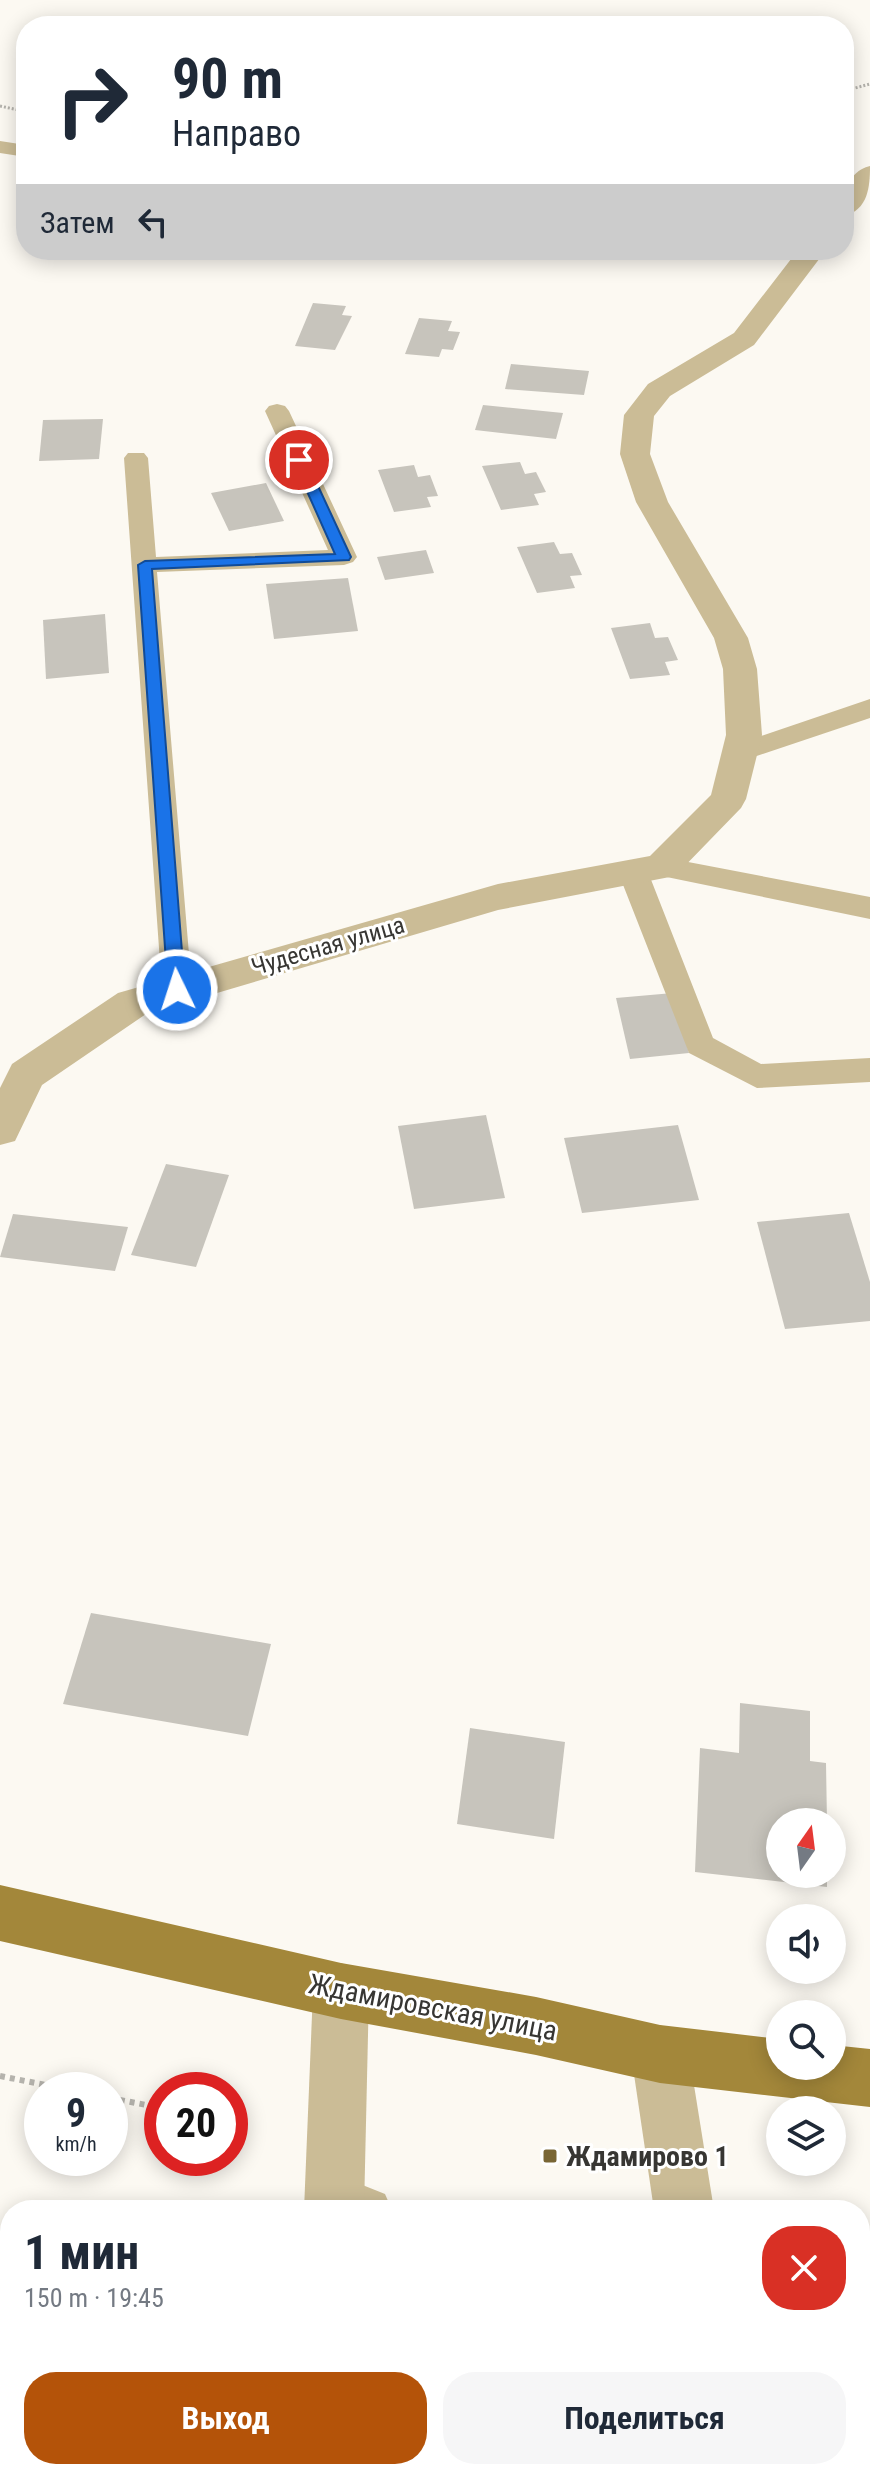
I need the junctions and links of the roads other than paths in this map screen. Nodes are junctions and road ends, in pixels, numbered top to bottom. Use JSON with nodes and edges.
{"nodes":[{"id":1,"x":870,"y":174,"type":"edge"},
{"id":2,"x":854,"y":195,"type":"edge"},
{"id":3,"x":804,"y":260,"type":"edge"},
{"id":4,"x":277,"y":411,"type":"dead end"},
{"id":5,"x":136,"y":458,"type":"dead end"},
{"id":6,"x":145,"y":565,"type":"junction"},
{"id":7,"x":870,"y":708,"type":"edge"},
{"id":8,"x":739,"y":753,"type":"junction"},
{"id":9,"x":647,"y":869,"type":"junction"},
{"id":10,"x":870,"y":908,"type":"edge"},
{"id":11,"x":177,"y":990,"type":"junction"},
{"id":12,"x":870,"y":1070,"type":"edge"},
{"id":13,"x":0,"y":1129,"type":"edge"},
{"id":14,"x":0,"y":1913,"type":"edge"},
{"id":15,"x":341,"y":1991,"type":"junction"},
{"id":16,"x":660,"y":2054,"type":"junction"},
{"id":17,"x":870,"y":2078,"type":"edge"},
{"id":18,"x":346,"y":2200,"type":"edge"},
{"id":19,"x":682,"y":2200,"type":"edge"}],
"edges":[{"from":1,"to":2,"type":"street"},
{"from":3,"to":8,"type":"street"},
{"from":4,"to":6,"type":"lane"},
{"from":5,"to":6,"type":"lane"},
{"from":6,"to":11,"type":"lane"},
{"from":7,"to":8,"type":"lane"},
{"from":8,"to":9,"type":"street"},
{"from":9,"to":10,"type":"lane"},
{"from":9,"to":11,"type":"street","name":"Чудесная улица"},
{"from":9,"to":12,"type":"lane"},
{"from":11,"to":13,"type":"street","name":"Чудесная улица"},
{"from":14,"to":15,"type":"main road","name":"Ждамировская улица"},
{"from":15,"to":16,"type":"main road","name":"Ждамировская улица"},
{"from":15,"to":18,"type":"street"},
{"from":16,"to":17,"type":"main road","name":"Ждамировская улица"},
{"from":16,"to":19,"type":"street"}]}
